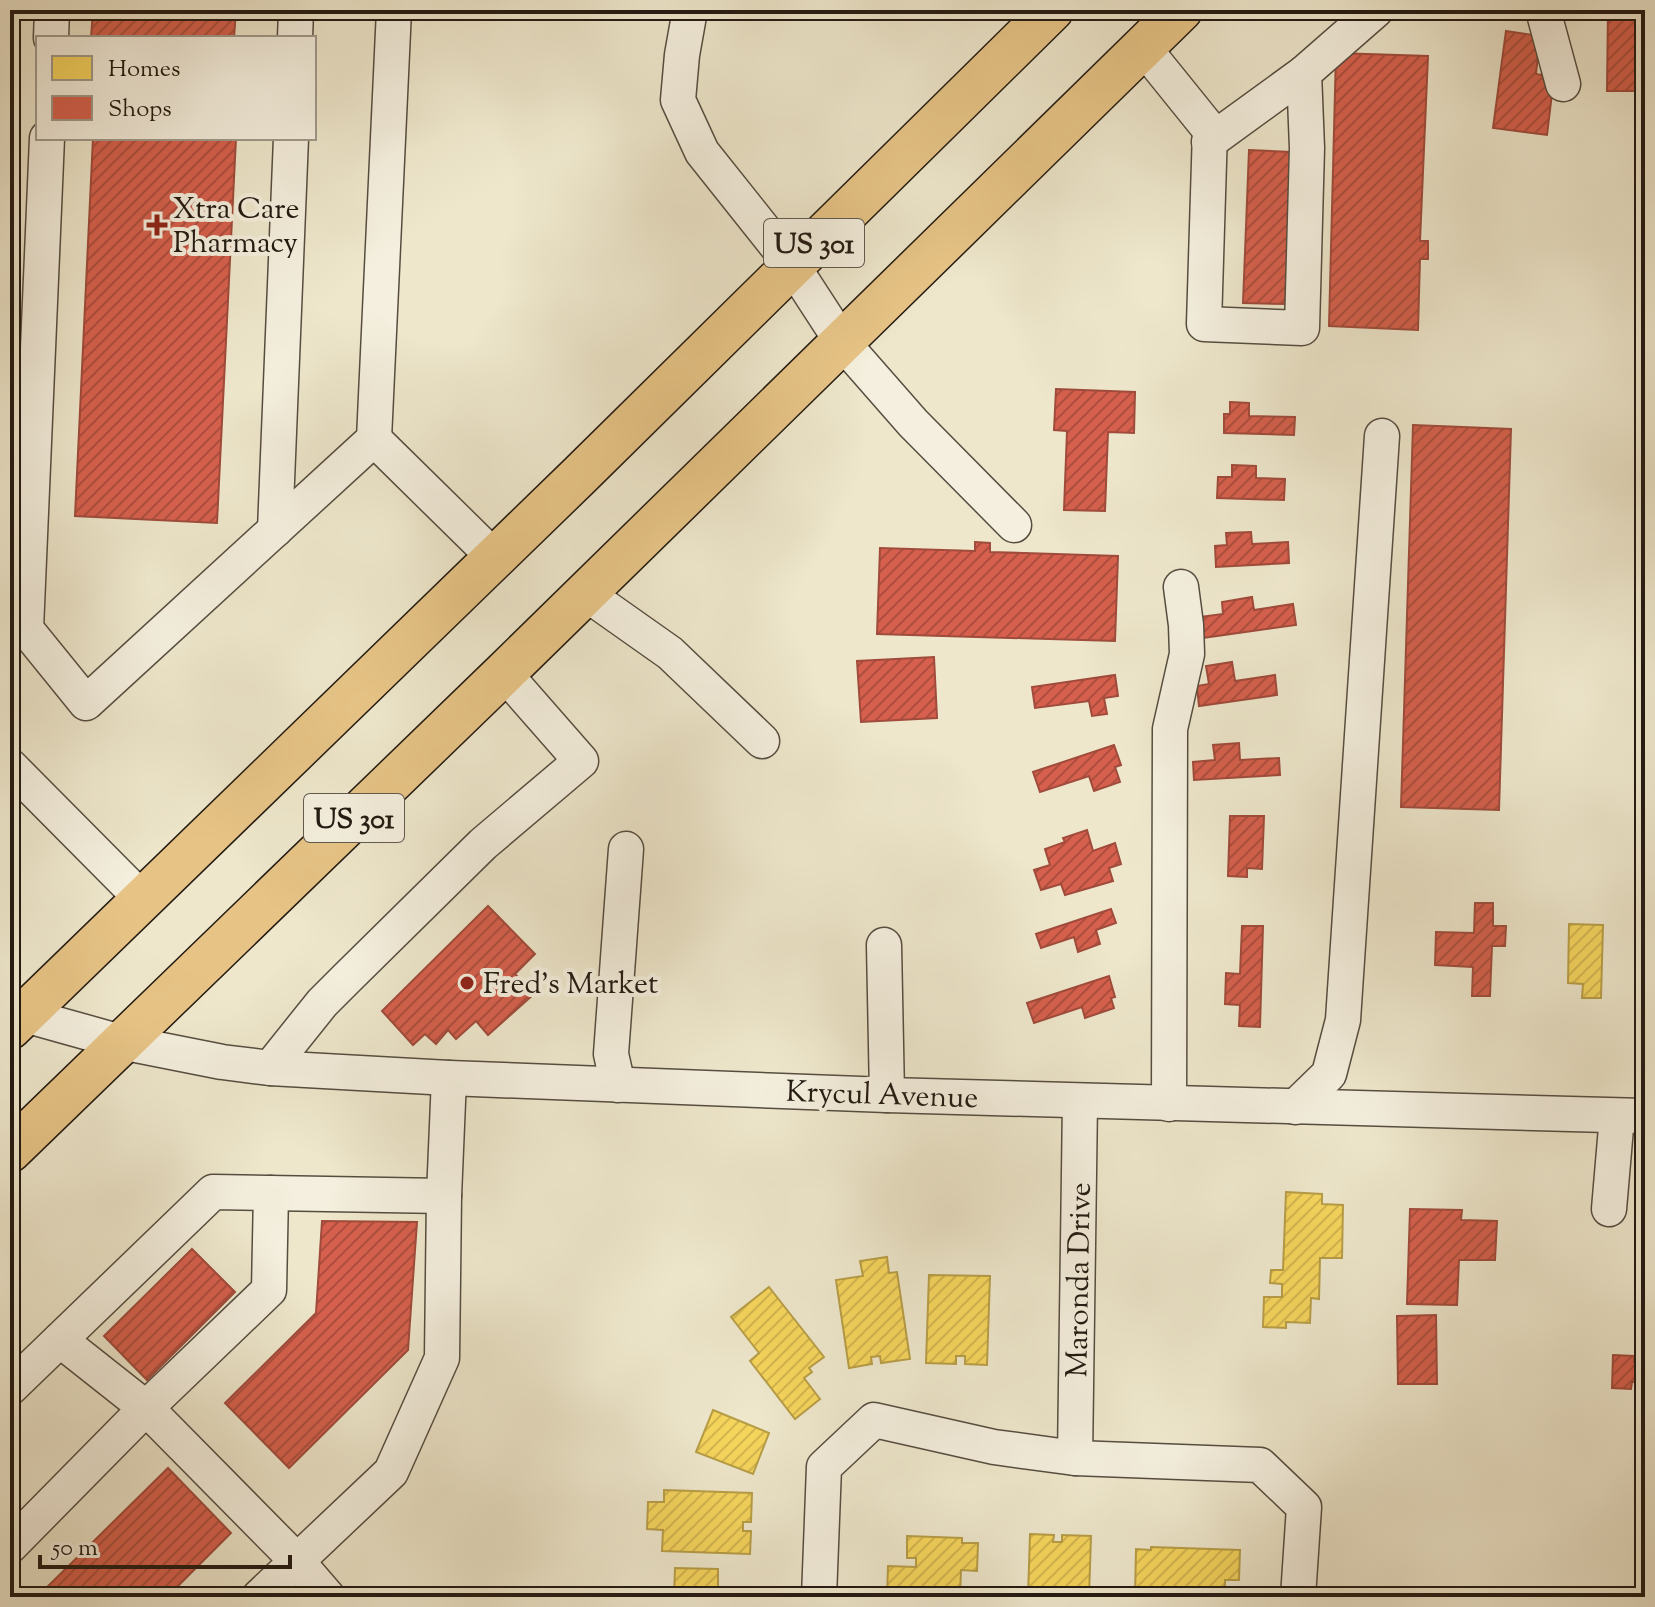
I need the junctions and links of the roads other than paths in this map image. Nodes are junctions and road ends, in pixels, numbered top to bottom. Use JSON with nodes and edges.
{"nodes":[{"id":1,"x":52,"y":10,"type":"edge"},
{"id":2,"x":296,"y":10,"type":"edge"},
{"id":3,"x":394,"y":10,"type":"edge"},
{"id":4,"x":690,"y":10,"type":"edge"},
{"id":5,"x":1052,"y":10,"type":"edge"},
{"id":6,"x":1181,"y":10,"type":"edge"},
{"id":7,"x":1376,"y":10,"type":"edge"},
{"id":8,"x":1543,"y":10,"type":"edge"},
{"id":9,"x":51,"y":36,"type":"edge"},
{"id":10,"x":295,"y":36,"type":"edge"},
{"id":11,"x":1143,"y":47,"type":"junction"},
{"id":12,"x":1304,"y":73,"type":"junction"},
{"id":13,"x":1563,"y":84,"type":"dead end"},
{"id":14,"x":47,"y":140,"type":"edge"},
{"id":15,"x":291,"y":140,"type":"edge"},
{"id":16,"x":1209,"y":142,"type":"junction"},
{"id":17,"x":792,"y":265,"type":"junction"},
{"id":18,"x":842,"y":342,"type":"junction"},
{"id":19,"x":1382,"y":436,"type":"dead end"},
{"id":20,"x":374,"y":439,"type":"junction"},
{"id":21,"x":1014,"y":525,"type":"dead end"},
{"id":22,"x":275,"y":530,"type":"junction"},
{"id":23,"x":495,"y":558,"type":"junction"},
{"id":24,"x":1181,"y":587,"type":"dead end"},
{"id":25,"x":585,"y":593,"type":"junction"},
{"id":26,"x":504,"y":673,"type":"junction"},
{"id":27,"x":762,"y":741,"type":"dead end"},
{"id":28,"x":10,"y":766,"type":"edge"},
{"id":29,"x":626,"y":849,"type":"dead end"},
{"id":30,"x":143,"y":900,"type":"junction"},
{"id":31,"x":884,"y":945,"type":"dead end"},
{"id":32,"x":15,"y":1018,"type":"edge"},
{"id":33,"x":121,"y":1042,"type":"junction"},
{"id":34,"x":270,"y":1068,"type":"junction"},
{"id":35,"x":449,"y":1078,"type":"junction"},
{"id":36,"x":618,"y":1085,"type":"junction"},
{"id":37,"x":887,"y":1095,"type":"junction"},
{"id":38,"x":1080,"y":1101,"type":"junction"},
{"id":39,"x":1169,"y":1104,"type":"junction"},
{"id":40,"x":1295,"y":1107,"type":"junction"},
{"id":41,"x":1631,"y":1116,"type":"edge"},
{"id":42,"x":10,"y":1151,"type":"edge"},
{"id":43,"x":271,"y":1193,"type":"junction"},
{"id":44,"x":444,"y":1196,"type":"junction"},
{"id":45,"x":1609,"y":1209,"type":"dead end"},
{"id":46,"x":60,"y":1340,"type":"junction"},
{"id":47,"x":10,"y":1388,"type":"edge"},
{"id":48,"x":146,"y":1408,"type":"junction"},
{"id":49,"x":1075,"y":1458,"type":"junction"},
{"id":50,"x":10,"y":1546,"type":"edge"},
{"id":51,"x":297,"y":1561,"type":"junction"},
{"id":52,"x":259,"y":1597,"type":"edge"},
{"id":53,"x":328,"y":1597,"type":"edge"},
{"id":54,"x":819,"y":1597,"type":"edge"},
{"id":55,"x":1298,"y":1597,"type":"edge"}],
"edges":[{"from":1,"to":9,"type":"street"},
{"from":2,"to":10,"type":"street"},
{"from":3,"to":20,"type":"street"},
{"from":4,"to":17,"type":"street"},
{"from":5,"to":17,"type":"main road","number":"US 301"},
{"from":6,"to":11,"type":"main road","number":"US 301"},
{"from":7,"to":12,"type":"street"},
{"from":8,"to":13,"type":"street"},
{"from":11,"to":16,"type":"street"},
{"from":11,"to":18,"type":"main road","number":"US 301"},
{"from":12,"to":16,"type":"street"},
{"from":12,"to":16,"type":"street"},
{"from":14,"to":22,"type":"street"},
{"from":15,"to":22,"type":"street"},
{"from":17,"to":18,"type":"street"},
{"from":17,"to":23,"type":"main road","number":"US 301"},
{"from":18,"to":21,"type":"street"},
{"from":18,"to":25,"type":"main road","number":"US 301"},
{"from":19,"to":40,"type":"street"},
{"from":20,"to":22,"type":"street"},
{"from":20,"to":23,"type":"street"},
{"from":23,"to":30,"type":"main road","number":"US 301"},
{"from":24,"to":39,"type":"street"},
{"from":25,"to":26,"type":"main road","number":"US 301"},
{"from":25,"to":27,"type":"street"},
{"from":26,"to":33,"type":"main road","number":"US 301"},
{"from":26,"to":34,"type":"street"},
{"from":28,"to":30,"type":"street"},
{"from":29,"to":36,"type":"street"},
{"from":30,"to":32,"type":"main road","number":"US 301"},
{"from":31,"to":37,"type":"street"},
{"from":32,"to":33,"type":"street","name":"Krycul Avenue"},
{"from":33,"to":34,"type":"street","name":"Krycul Avenue"},
{"from":33,"to":42,"type":"main road","number":"US 301"},
{"from":34,"to":35,"type":"street","name":"Krycul Avenue"},
{"from":35,"to":36,"type":"street","name":"Krycul Avenue"},
{"from":35,"to":44,"type":"street"},
{"from":36,"to":37,"type":"street","name":"Krycul Avenue"},
{"from":37,"to":38,"type":"street","name":"Krycul Avenue"},
{"from":38,"to":39,"type":"street","name":"Krycul Avenue"},
{"from":38,"to":49,"type":"street","name":"Maronda Drive"},
{"from":39,"to":40,"type":"street","name":"Krycul Avenue"},
{"from":40,"to":41,"type":"street","name":"Krycul Avenue"},
{"from":41,"to":45,"type":"street"},
{"from":43,"to":44,"type":"street"},
{"from":43,"to":46,"type":"street"},
{"from":43,"to":48,"type":"street"},
{"from":44,"to":51,"type":"street"},
{"from":46,"to":47,"type":"street"},
{"from":46,"to":48,"type":"street"},
{"from":48,"to":50,"type":"street"},
{"from":48,"to":51,"type":"street"},
{"from":49,"to":54,"type":"street"},
{"from":49,"to":55,"type":"street"},
{"from":51,"to":52,"type":"street"},
{"from":51,"to":53,"type":"street"}]}
